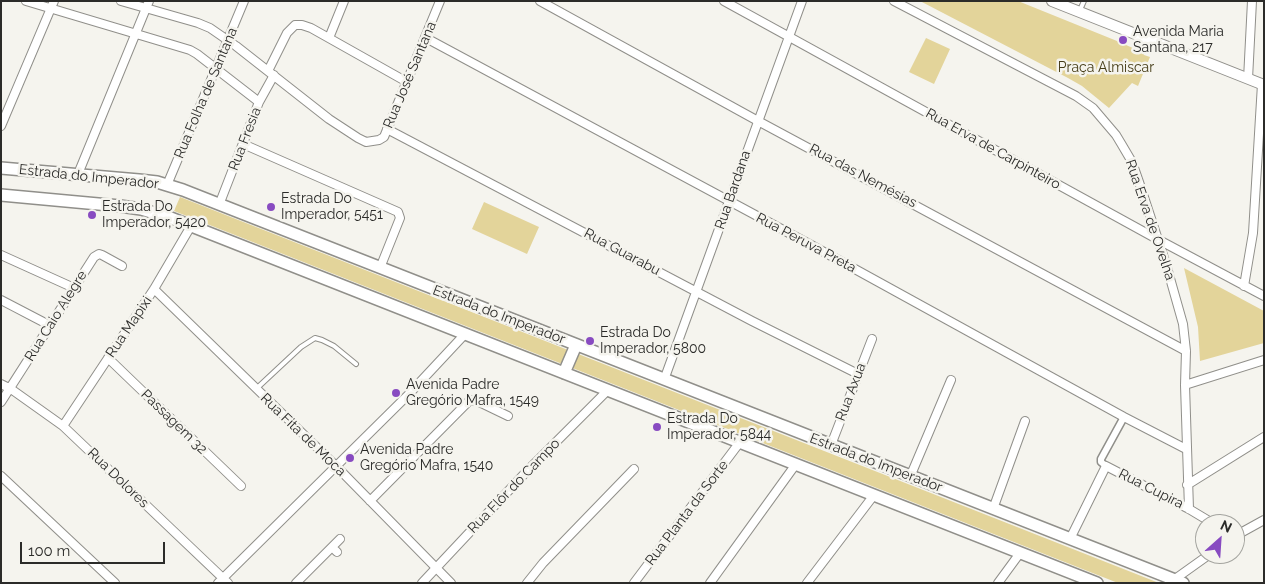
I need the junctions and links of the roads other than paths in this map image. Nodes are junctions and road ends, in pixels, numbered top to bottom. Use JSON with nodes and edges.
{"nodes":[{"id":1,"x":26,"y":1,"type":"edge"},
{"id":2,"x":54,"y":1,"type":"edge"},
{"id":3,"x":121,"y":1,"type":"edge"},
{"id":4,"x":244,"y":1,"type":"edge"},
{"id":5,"x":344,"y":1,"type":"edge"},
{"id":6,"x":440,"y":1,"type":"edge"},
{"id":7,"x":540,"y":1,"type":"edge"},
{"id":8,"x":724,"y":1,"type":"edge"},
{"id":9,"x":802,"y":1,"type":"edge"},
{"id":10,"x":894,"y":1,"type":"edge"},
{"id":11,"x":1052,"y":1,"type":"edge"},
{"id":12,"x":1084,"y":1,"type":"edge"},
{"id":13,"x":1252,"y":1,"type":"edge"},
{"id":14,"x":148,"y":5,"type":"edge"},
{"id":15,"x":51,"y":9,"type":"junction"},
{"id":16,"x":1079,"y":12,"type":"junction"},
{"id":17,"x":136,"y":33,"type":"junction"},
{"id":18,"x":789,"y":37,"type":"junction"},
{"id":19,"x":329,"y":38,"type":"junction"},
{"id":20,"x":426,"y":38,"type":"junction"},
{"id":21,"x":228,"y":40,"type":"junction"},
{"id":22,"x":216,"y":68,"type":"junction"},
{"id":23,"x":271,"y":73,"type":"junction"},
{"id":24,"x":1248,"y":79,"type":"junction"},
{"id":25,"x":407,"y":82,"type":"junction"},
{"id":26,"x":1263,"y":84,"type":"edge"},
{"id":27,"x":259,"y":102,"type":"junction"},
{"id":28,"x":758,"y":121,"type":"junction"},
{"id":29,"x":1,"y":126,"type":"edge"},
{"id":30,"x":387,"y":129,"type":"junction"},
{"id":31,"x":243,"y":144,"type":"junction"},
{"id":32,"x":1,"y":168,"type":"edge"},
{"id":33,"x":78,"y":174,"type":"junction"},
{"id":34,"x":167,"y":185,"type":"junction"},
{"id":35,"x":1,"y":195,"type":"edge"},
{"id":36,"x":730,"y":202,"type":"junction"},
{"id":37,"x":219,"y":205,"type":"junction"},
{"id":38,"x":190,"y":226,"type":"junction"},
{"id":39,"x":1156,"y":239,"type":"junction"},
{"id":40,"x":1,"y":255,"type":"edge"},
{"id":41,"x":122,"y":266,"type":"dead end"},
{"id":42,"x":380,"y":268,"type":"junction"},
{"id":43,"x":1244,"y":286,"type":"junction"},
{"id":44,"x":74,"y":288,"type":"junction"},
{"id":45,"x":154,"y":289,"type":"junction"},
{"id":46,"x":697,"y":292,"type":"junction"},
{"id":47,"x":1264,"y":296,"type":"edge"},
{"id":48,"x":1,"y":300,"type":"edge"},
{"id":49,"x":49,"y":325,"type":"junction"},
{"id":50,"x":465,"y":334,"type":"junction"},
{"id":51,"x":872,"y":339,"type":"dead end"},
{"id":52,"x":576,"y":345,"type":"junction"},
{"id":53,"x":1186,"y":351,"type":"junction"},
{"id":54,"x":108,"y":358,"type":"junction"},
{"id":55,"x":1264,"y":360,"type":"edge"},
{"id":56,"x":356,"y":364,"type":"dead end"},
{"id":57,"x":564,"y":373,"type":"junction"},
{"id":58,"x":858,"y":374,"type":"junction"},
{"id":59,"x":664,"y":380,"type":"junction"},
{"id":60,"x":951,"y":380,"type":"dead end"},
{"id":61,"x":1,"y":384,"type":"edge"},
{"id":62,"x":1185,"y":385,"type":"junction"},
{"id":63,"x":11,"y":389,"type":"junction"},
{"id":64,"x":256,"y":389,"type":"junction"},
{"id":65,"x":608,"y":390,"type":"junction"},
{"id":66,"x":1,"y":402,"type":"edge"},
{"id":67,"x":508,"y":416,"type":"dead end"},
{"id":68,"x":1124,"y":418,"type":"junction"},
{"id":69,"x":1025,"y":421,"type":"dead end"},
{"id":70,"x":63,"y":426,"type":"junction"},
{"id":71,"x":1264,"y":437,"type":"edge"},
{"id":72,"x":740,"y":442,"type":"junction"},
{"id":73,"x":831,"y":445,"type":"junction"},
{"id":74,"x":1186,"y":449,"type":"junction"},
{"id":75,"x":796,"y":464,"type":"junction"},
{"id":76,"x":335,"y":465,"type":"junction"},
{"id":77,"x":1106,"y":466,"type":"junction"},
{"id":78,"x":634,"y":469,"type":"dead end"},
{"id":79,"x":1,"y":476,"type":"edge"},
{"id":80,"x":910,"y":477,"type":"junction"},
{"id":81,"x":1187,"y":485,"type":"junction"},
{"id":82,"x":241,"y":486,"type":"dead end"},
{"id":83,"x":874,"y":495,"type":"junction"},
{"id":84,"x":370,"y":501,"type":"junction"},
{"id":85,"x":993,"y":509,"type":"junction"},
{"id":86,"x":1188,"y":509,"type":"junction"},
{"id":87,"x":1197,"y":514,"type":"edge"},
{"id":88,"x":1264,"y":520,"type":"edge"},
{"id":89,"x":1245,"y":530,"type":"edge"},
{"id":90,"x":340,"y":539,"type":"dead end"},
{"id":91,"x":1070,"y":540,"type":"junction"},
{"id":92,"x":1020,"y":553,"type":"junction"},
{"id":93,"x":1199,"y":564,"type":"edge"},
{"id":94,"x":436,"y":568,"type":"junction"},
{"id":95,"x":223,"y":581,"type":"edge"},
{"id":96,"x":1179,"y":581,"type":"edge"},
{"id":97,"x":115,"y":583,"type":"edge"},
{"id":98,"x":296,"y":583,"type":"edge"},
{"id":99,"x":422,"y":583,"type":"edge"},
{"id":100,"x":451,"y":583,"type":"edge"},
{"id":101,"x":527,"y":583,"type":"edge"},
{"id":102,"x":634,"y":583,"type":"edge"},
{"id":103,"x":710,"y":583,"type":"edge"},
{"id":104,"x":808,"y":583,"type":"edge"},
{"id":105,"x":998,"y":583,"type":"edge"},
{"id":106,"x":1096,"y":583,"type":"edge"}],
"edges":[{"from":1,"to":15,"type":"street"},
{"from":2,"to":15,"type":"street"},
{"from":3,"to":14,"type":"street"},
{"from":4,"to":21,"type":"street","name":"Rua Folha de Santana"},
{"from":5,"to":19,"type":"street"},
{"from":6,"to":20,"type":"street","name":"Rua José Santana"},
{"from":7,"to":28,"type":"street","name":"Rua das Nemésias"},
{"from":8,"to":18,"type":"street","name":"Rua Erva de Carpinteiro"},
{"from":9,"to":18,"type":"street","name":"Rua Bardana"},
{"from":10,"to":39,"type":"street","name":"Rua Erva de Ovelha"},
{"from":11,"to":16,"type":"street"},
{"from":12,"to":16,"type":"lane"},
{"from":13,"to":24,"type":"street"},
{"from":14,"to":17,"type":"street"},
{"from":14,"to":21,"type":"street"},
{"from":15,"to":17,"type":"street"},
{"from":15,"to":29,"type":"street"},
{"from":16,"to":24,"type":"street"},
{"from":17,"to":22,"type":"street"},
{"from":17,"to":33,"type":"street"},
{"from":18,"to":28,"type":"street","name":"Rua Bardana"},
{"from":18,"to":39,"type":"street","name":"Rua Erva de Carpinteiro"},
{"from":19,"to":23,"type":"street","name":"Rua Fresia"},
{"from":19,"to":25,"type":"street"},
{"from":20,"to":25,"type":"street","name":"Rua José Santana"},
{"from":20,"to":36,"type":"street","name":"Rua Peruva Preta"},
{"from":21,"to":22,"type":"street","name":"Rua Folha de Santana"},
{"from":21,"to":23,"type":"street"},
{"from":22,"to":27,"type":"street"},
{"from":22,"to":34,"type":"street","name":"Rua Folha de Santana"},
{"from":23,"to":27,"type":"street","name":"Rua Fresia"},
{"from":23,"to":30,"type":"street","name":"Rua José Santana"},
{"from":24,"to":26,"type":"street"},
{"from":25,"to":30,"type":"street","name":"Rua José Santana"},
{"from":26,"to":43,"type":"street"},
{"from":27,"to":31,"type":"street","name":"Rua Fresia"},
{"from":28,"to":36,"type":"street","name":"Rua Bardana"},
{"from":28,"to":53,"type":"street","name":"Rua das Nemésias"},
{"from":30,"to":46,"type":"street","name":"Rua Guarabu"},
{"from":31,"to":37,"type":"street","name":"Rua Fresia"},
{"from":31,"to":42,"type":"street"},
{"from":32,"to":33,"type":"main road","name":"Estrada do Imperador"},
{"from":33,"to":34,"type":"main road","name":"Estrada do Imperador"},
{"from":34,"to":37,"type":"main road","name":"Estrada do Imperador"},
{"from":35,"to":38,"type":"main road","name":"Estrada do Imperador"},
{"from":36,"to":46,"type":"street","name":"Rua Bardana"},
{"from":36,"to":68,"type":"street","name":"Rua Peruva Preta"},
{"from":37,"to":42,"type":"main road","name":"Estrada do Imperador"},
{"from":38,"to":45,"type":"street","name":"Rua Mapixi"},
{"from":38,"to":50,"type":"main road","name":"Estrada do Imperador"},
{"from":39,"to":43,"type":"street","name":"Rua Erva de Carpinteiro"},
{"from":39,"to":53,"type":"street","name":"Rua Erva de Ovelha"},
{"from":40,"to":44,"type":"street"},
{"from":41,"to":44,"type":"street","name":"Rua Caio Alegre"},
{"from":42,"to":52,"type":"main road","name":"Estrada do Imperador"},
{"from":43,"to":47,"type":"street","name":"Rua Erva de Carpinteiro"},
{"from":44,"to":49,"type":"street","name":"Rua Caio Alegre"},
{"from":45,"to":54,"type":"street","name":"Rua Mapixi"},
{"from":45,"to":64,"type":"street","name":"Rua Fita de Moca"},
{"from":46,"to":58,"type":"street","name":"Rua Guarabu"},
{"from":46,"to":59,"type":"street","name":"Rua Bardana"},
{"from":48,"to":49,"type":"street"},
{"from":49,"to":63,"type":"street","name":"Rua Caio Alegre"},
{"from":50,"to":57,"type":"main road","name":"Estrada do Imperador"},
{"from":50,"to":76,"type":"street"},
{"from":51,"to":58,"type":"street","name":"Rua Axua"},
{"from":52,"to":57,"type":"main road"},
{"from":52,"to":59,"type":"main road","name":"Estrada do Imperador"},
{"from":53,"to":62,"type":"street","name":"Rua Erva de Ovelha"},
{"from":54,"to":70,"type":"street","name":"Rua Mapixi"},
{"from":54,"to":82,"type":"street","name":"Passagem 32"},
{"from":55,"to":62,"type":"street"},
{"from":56,"to":64,"type":"lane"},
{"from":57,"to":65,"type":"main road","name":"Estrada do Imperador"},
{"from":58,"to":73,"type":"street","name":"Rua Axua"},
{"from":59,"to":73,"type":"main road","name":"Estrada do Imperador"},
{"from":60,"to":80,"type":"street"},
{"from":61,"to":63,"type":"street","name":"Rua Dolores"},
{"from":62,"to":74,"type":"street","name":"Rua Erva de Ovelha"},
{"from":63,"to":66,"type":"street","name":"Rua Caio Alegre"},
{"from":63,"to":70,"type":"street","name":"Rua Dolores"},
{"from":64,"to":76,"type":"street","name":"Rua Fita de Moca"},
{"from":65,"to":72,"type":"main road","name":"Estrada do Imperador"},
{"from":65,"to":94,"type":"street","name":"Rua Flôr do Campo"},
{"from":67,"to":84,"type":"street"},
{"from":68,"to":74,"type":"street","name":"Rua Peruva Preta"},
{"from":68,"to":77,"type":"street"},
{"from":69,"to":85,"type":"street"},
{"from":70,"to":95,"type":"street","name":"Rua Dolores"},
{"from":71,"to":81,"type":"street"},
{"from":72,"to":75,"type":"main road","name":"Estrada do Imperador"},
{"from":72,"to":102,"type":"street","name":"Rua Planta da Sorte"},
{"from":73,"to":80,"type":"main road","name":"Estrada do Imperador"},
{"from":74,"to":81,"type":"street","name":"Rua Erva de Ovelha"},
{"from":75,"to":83,"type":"main road","name":"Estrada do Imperador"},
{"from":75,"to":103,"type":"street"},
{"from":76,"to":84,"type":"street","name":"Rua Fita de Moca"},
{"from":76,"to":95,"type":"street"},
{"from":77,"to":86,"type":"street","name":"Rua Cupira"},
{"from":77,"to":91,"type":"street","name":"Rua Cupira"},
{"from":78,"to":101,"type":"street"},
{"from":79,"to":97,"type":"street"},
{"from":80,"to":85,"type":"main road","name":"Estrada do Imperador"},
{"from":81,"to":86,"type":"street","name":"Rua Erva de Ovelha"},
{"from":83,"to":92,"type":"main road","name":"Estrada do Imperador"},
{"from":83,"to":104,"type":"street"},
{"from":84,"to":94,"type":"street","name":"Rua Fita de Moca"},
{"from":85,"to":91,"type":"main road","name":"Estrada do Imperador"},
{"from":86,"to":87,"type":"street","name":"Rua Cupira"},
{"from":88,"to":89,"type":"street"},
{"from":90,"to":98,"type":"street"},
{"from":91,"to":96,"type":"main road","name":"Estrada do Imperador"},
{"from":92,"to":105,"type":"street"},
{"from":92,"to":106,"type":"main road","name":"Estrada do Imperador"},
{"from":93,"to":96,"type":"street"},
{"from":94,"to":99,"type":"street","name":"Rua Flôr do Campo"},
{"from":94,"to":100,"type":"street","name":"Rua Fita de Moca"}]}
